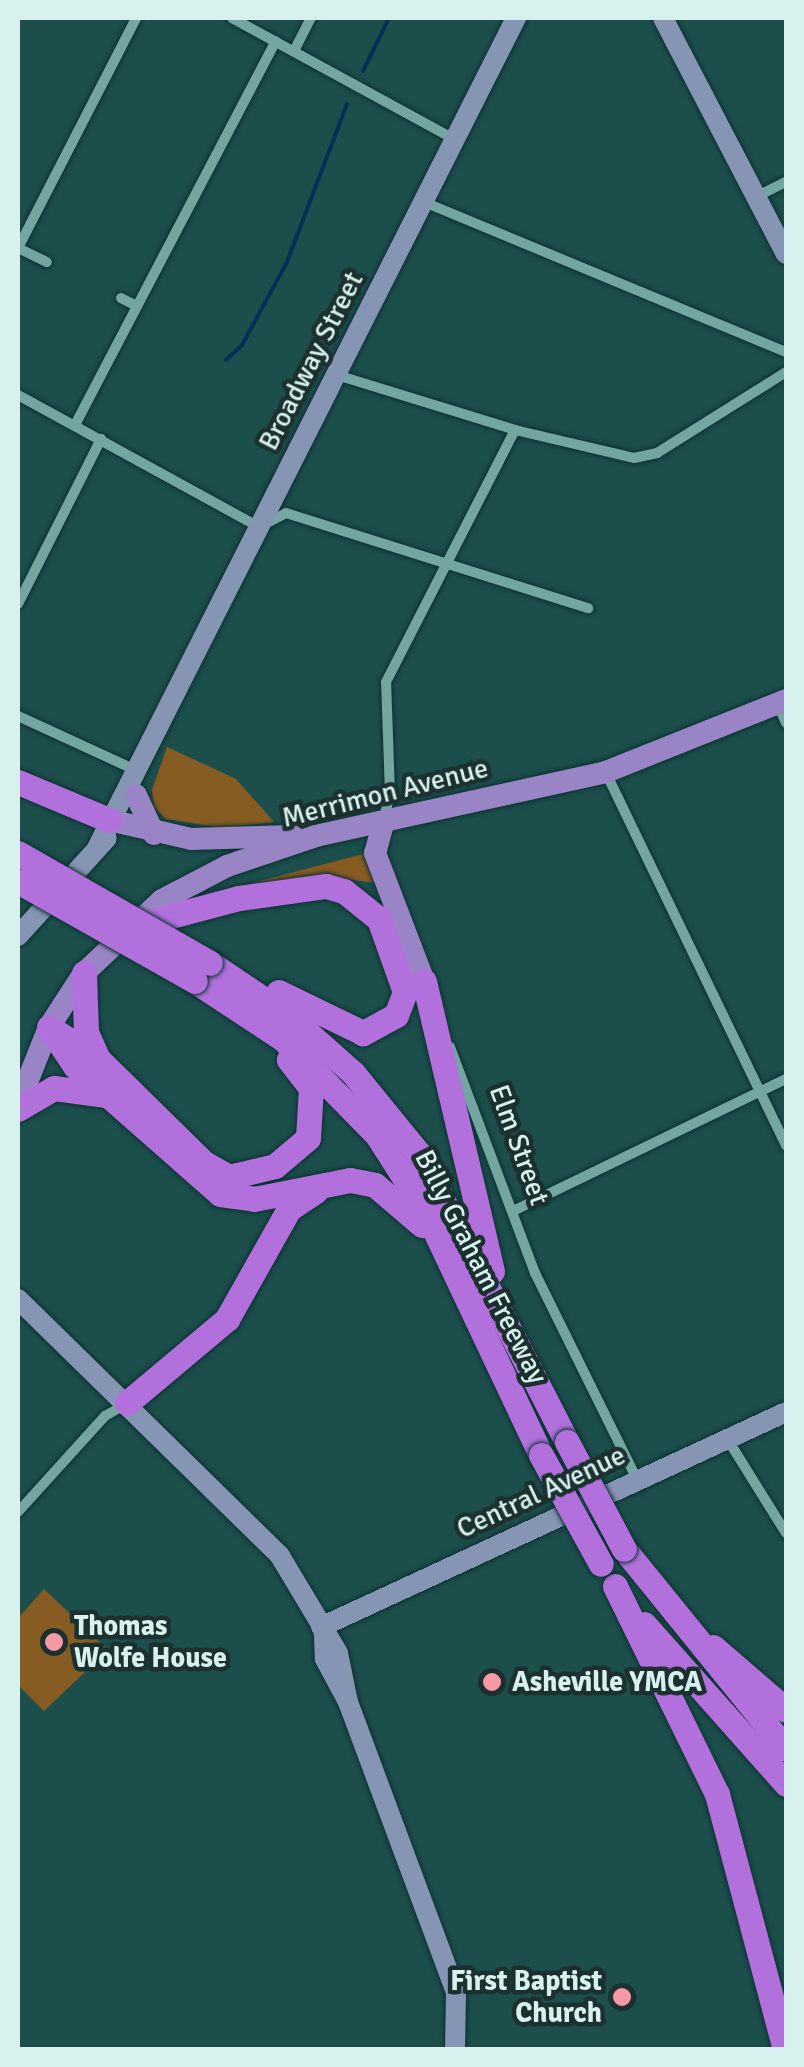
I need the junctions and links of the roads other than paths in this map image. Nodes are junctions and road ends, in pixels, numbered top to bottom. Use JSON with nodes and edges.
{"nodes":[{"id":1,"x":136,"y":18,"type":"edge"},
{"id":2,"x":232,"y":18,"type":"edge"},
{"id":3,"x":311,"y":18,"type":"edge"},
{"id":4,"x":516,"y":18,"type":"edge"},
{"id":5,"x":668,"y":19,"type":"edge"},
{"id":6,"x":276,"y":42,"type":"junction"},
{"id":7,"x":294,"y":51,"type":"junction"},
{"id":8,"x":454,"y":139,"type":"junction"},
{"id":9,"x":786,"y":182,"type":"edge"},
{"id":10,"x":756,"y":197,"type":"junction"},
{"id":11,"x":424,"y":202,"type":"junction"},
{"id":12,"x":18,"y":248,"type":"edge"},
{"id":13,"x":786,"y":254,"type":"edge"},
{"id":14,"x":46,"y":262,"type":"dead end"},
{"id":15,"x":120,"y":298,"type":"dead end"},
{"id":16,"x":136,"y":306,"type":"junction"},
{"id":17,"x":786,"y":352,"type":"edge"},
{"id":18,"x":786,"y":372,"type":"edge"},
{"id":19,"x":340,"y":376,"type":"junction"},
{"id":20,"x":18,"y":396,"type":"edge"},
{"id":21,"x":75,"y":425,"type":"junction"},
{"id":22,"x":516,"y":430,"type":"junction"},
{"id":23,"x":102,"y":439,"type":"junction"},
{"id":24,"x":259,"y":527,"type":"junction"},
{"id":25,"x":445,"y":558,"type":"junction"},
{"id":26,"x":18,"y":604,"type":"edge"},
{"id":27,"x":588,"y":608,"type":"dead end"},
{"id":28,"x":784,"y":709,"type":"edge"},
{"id":29,"x":18,"y":716,"type":"edge"},
{"id":30,"x":156,"y":730,"type":"junction"},
{"id":31,"x":133,"y":769,"type":"junction"},
{"id":32,"x":606,"y":772,"type":"junction"},
{"id":33,"x":18,"y":782,"type":"edge"},
{"id":34,"x":136,"y":795,"type":"junction"},
{"id":35,"x":116,"y":822,"type":"junction"},
{"id":36,"x":382,"y":824,"type":"junction"},
{"id":37,"x":154,"y":834,"type":"junction"},
{"id":38,"x":316,"y":836,"type":"junction"},
{"id":39,"x":18,"y":854,"type":"edge"},
{"id":40,"x":18,"y":882,"type":"edge"},
{"id":41,"x":130,"y":927,"type":"junction"},
{"id":42,"x":18,"y":936,"type":"edge"},
{"id":43,"x":202,"y":972,"type":"junction"},
{"id":44,"x":84,"y":973,"type":"junction"},
{"id":45,"x":424,"y":981,"type":"junction"},
{"id":46,"x":233,"y":990,"type":"junction"},
{"id":47,"x":49,"y":1027,"type":"junction"},
{"id":48,"x":98,"y":1059,"type":"junction"},
{"id":49,"x":786,"y":1079,"type":"edge"},
{"id":50,"x":110,"y":1096,"type":"junction"},
{"id":51,"x":761,"y":1096,"type":"junction"},
{"id":52,"x":18,"y":1107,"type":"edge"},
{"id":53,"x":786,"y":1146,"type":"edge"},
{"id":54,"x":324,"y":1186,"type":"junction"},
{"id":55,"x":515,"y":1210,"type":"junction"},
{"id":56,"x":448,"y":1260,"type":"junction"},
{"id":57,"x":18,"y":1299,"type":"edge"},
{"id":58,"x":502,"y":1310,"type":"junction"},
{"id":59,"x":127,"y":1403,"type":"junction"},
{"id":60,"x":786,"y":1412,"type":"edge"},
{"id":61,"x":727,"y":1439,"type":"junction"},
{"id":62,"x":636,"y":1477,"type":"junction"},
{"id":63,"x":18,"y":1512,"type":"edge"},
{"id":64,"x":786,"y":1533,"type":"edge"},
{"id":65,"x":608,"y":1575,"type":"junction"},
{"id":66,"x":647,"y":1585,"type":"junction"},
{"id":67,"x":323,"y":1631,"type":"junction"},
{"id":68,"x":786,"y":1710,"type":"edge"},
{"id":69,"x":786,"y":1749,"type":"edge"},
{"id":70,"x":786,"y":1784,"type":"edge"},
{"id":71,"x":456,"y":2046,"type":"edge"},
{"id":72,"x":784,"y":2050,"type":"edge"}],
"edges":[{"from":1,"to":12,"type":"street"},
{"from":2,"to":6,"type":"street"},
{"from":3,"to":7,"type":"street"},
{"from":4,"to":8,"type":"street","name":"Broadway Street"},
{"from":5,"to":10,"type":"street"},
{"from":6,"to":7,"type":"street"},
{"from":6,"to":16,"type":"street"},
{"from":7,"to":8,"type":"street"},
{"from":8,"to":11,"type":"street","name":"Broadway Street"},
{"from":9,"to":10,"type":"street"},
{"from":10,"to":13,"type":"street"},
{"from":11,"to":17,"type":"street"},
{"from":11,"to":19,"type":"street","name":"Broadway Street"},
{"from":12,"to":14,"type":"street"},
{"from":15,"to":16,"type":"street"},
{"from":16,"to":21,"type":"street"},
{"from":18,"to":22,"type":"street"},
{"from":19,"to":22,"type":"street"},
{"from":19,"to":24,"type":"street","name":"Broadway Street"},
{"from":20,"to":21,"type":"street"},
{"from":21,"to":23,"type":"street"},
{"from":22,"to":25,"type":"street"},
{"from":23,"to":24,"type":"street"},
{"from":23,"to":26,"type":"street"},
{"from":24,"to":25,"type":"street"},
{"from":24,"to":30,"type":"street","name":"Broadway Street"},
{"from":25,"to":27,"type":"street"},
{"from":25,"to":36,"type":"street"},
{"from":28,"to":32,"type":"main road","name":"Merrimon Avenue"},
{"from":29,"to":31,"type":"street"},
{"from":30,"to":31,"type":"street","name":"Broadway Street"},
{"from":30,"to":34,"type":"street","name":"Broadway Street"},
{"from":31,"to":35,"type":"street","name":"Broadway Street"},
{"from":32,"to":36,"type":"main road","name":"Merrimon Avenue"},
{"from":32,"to":51,"type":"street"},
{"from":33,"to":35,"type":"highway"},
{"from":34,"to":35,"type":"street","name":"Broadway Street"},
{"from":34,"to":37,"type":"main road"},
{"from":35,"to":37,"type":"main road"},
{"from":35,"to":42,"type":"street","name":"Broadway Street"},
{"from":36,"to":38,"type":"main road","name":"Merrimon Avenue"},
{"from":36,"to":45,"type":"main road","name":"Elm Street"},
{"from":37,"to":38,"type":"main road"},
{"from":38,"to":41,"type":"main road","name":"Merrimon Avenue"},
{"from":39,"to":43,"type":"highway","name":"Billy Graham Freeway","bridge":true},
{"from":40,"to":43,"type":"highway","name":"Billy Graham Freeway","bridge":true},
{"from":41,"to":44,"type":"main road","name":"Merrimon Avenue"},
{"from":41,"to":46,"type":"highway"},
{"from":43,"to":46,"type":"highway","name":"Billy Graham Freeway"},
{"from":44,"to":47,"type":"main road","name":"Merrimon Avenue"},
{"from":44,"to":48,"type":"highway"},
{"from":45,"to":55,"type":"street","name":"Elm Street"},
{"from":45,"to":58,"type":"highway"},
{"from":46,"to":48,"type":"highway"},
{"from":46,"to":56,"type":"highway","name":"Billy Graham Freeway"},
{"from":46,"to":58,"type":"highway","name":"Billy Graham Freeway"},
{"from":47,"to":48,"type":"highway"},
{"from":47,"to":50,"type":"highway"},
{"from":47,"to":52,"type":"main road"},
{"from":49,"to":51,"type":"street"},
{"from":50,"to":52,"type":"highway"},
{"from":50,"to":54,"type":"highway"},
{"from":51,"to":53,"type":"street"},
{"from":51,"to":55,"type":"street"},
{"from":54,"to":56,"type":"highway"},
{"from":54,"to":59,"type":"highway"},
{"from":55,"to":62,"type":"street","name":"Elm Street"},
{"from":56,"to":65,"type":"highway","name":"Billy Graham Freeway","bridge":true},
{"from":57,"to":59,"type":"street"},
{"from":58,"to":66,"type":"highway","name":"Billy Graham Freeway","bridge":true},
{"from":59,"to":63,"type":"street"},
{"from":59,"to":67,"type":"street"},
{"from":60,"to":61,"type":"street","name":"Central Avenue"},
{"from":61,"to":62,"type":"street","name":"Central Avenue"},
{"from":61,"to":64,"type":"street"},
{"from":62,"to":67,"type":"street","name":"Central Avenue"},
{"from":65,"to":70,"type":"highway","name":"Billy Graham Freeway"},
{"from":65,"to":72,"type":"highway"},
{"from":66,"to":68,"type":"highway"},
{"from":66,"to":69,"type":"highway","name":"Billy Graham Freeway"},
{"from":67,"to":71,"type":"street"}]}
